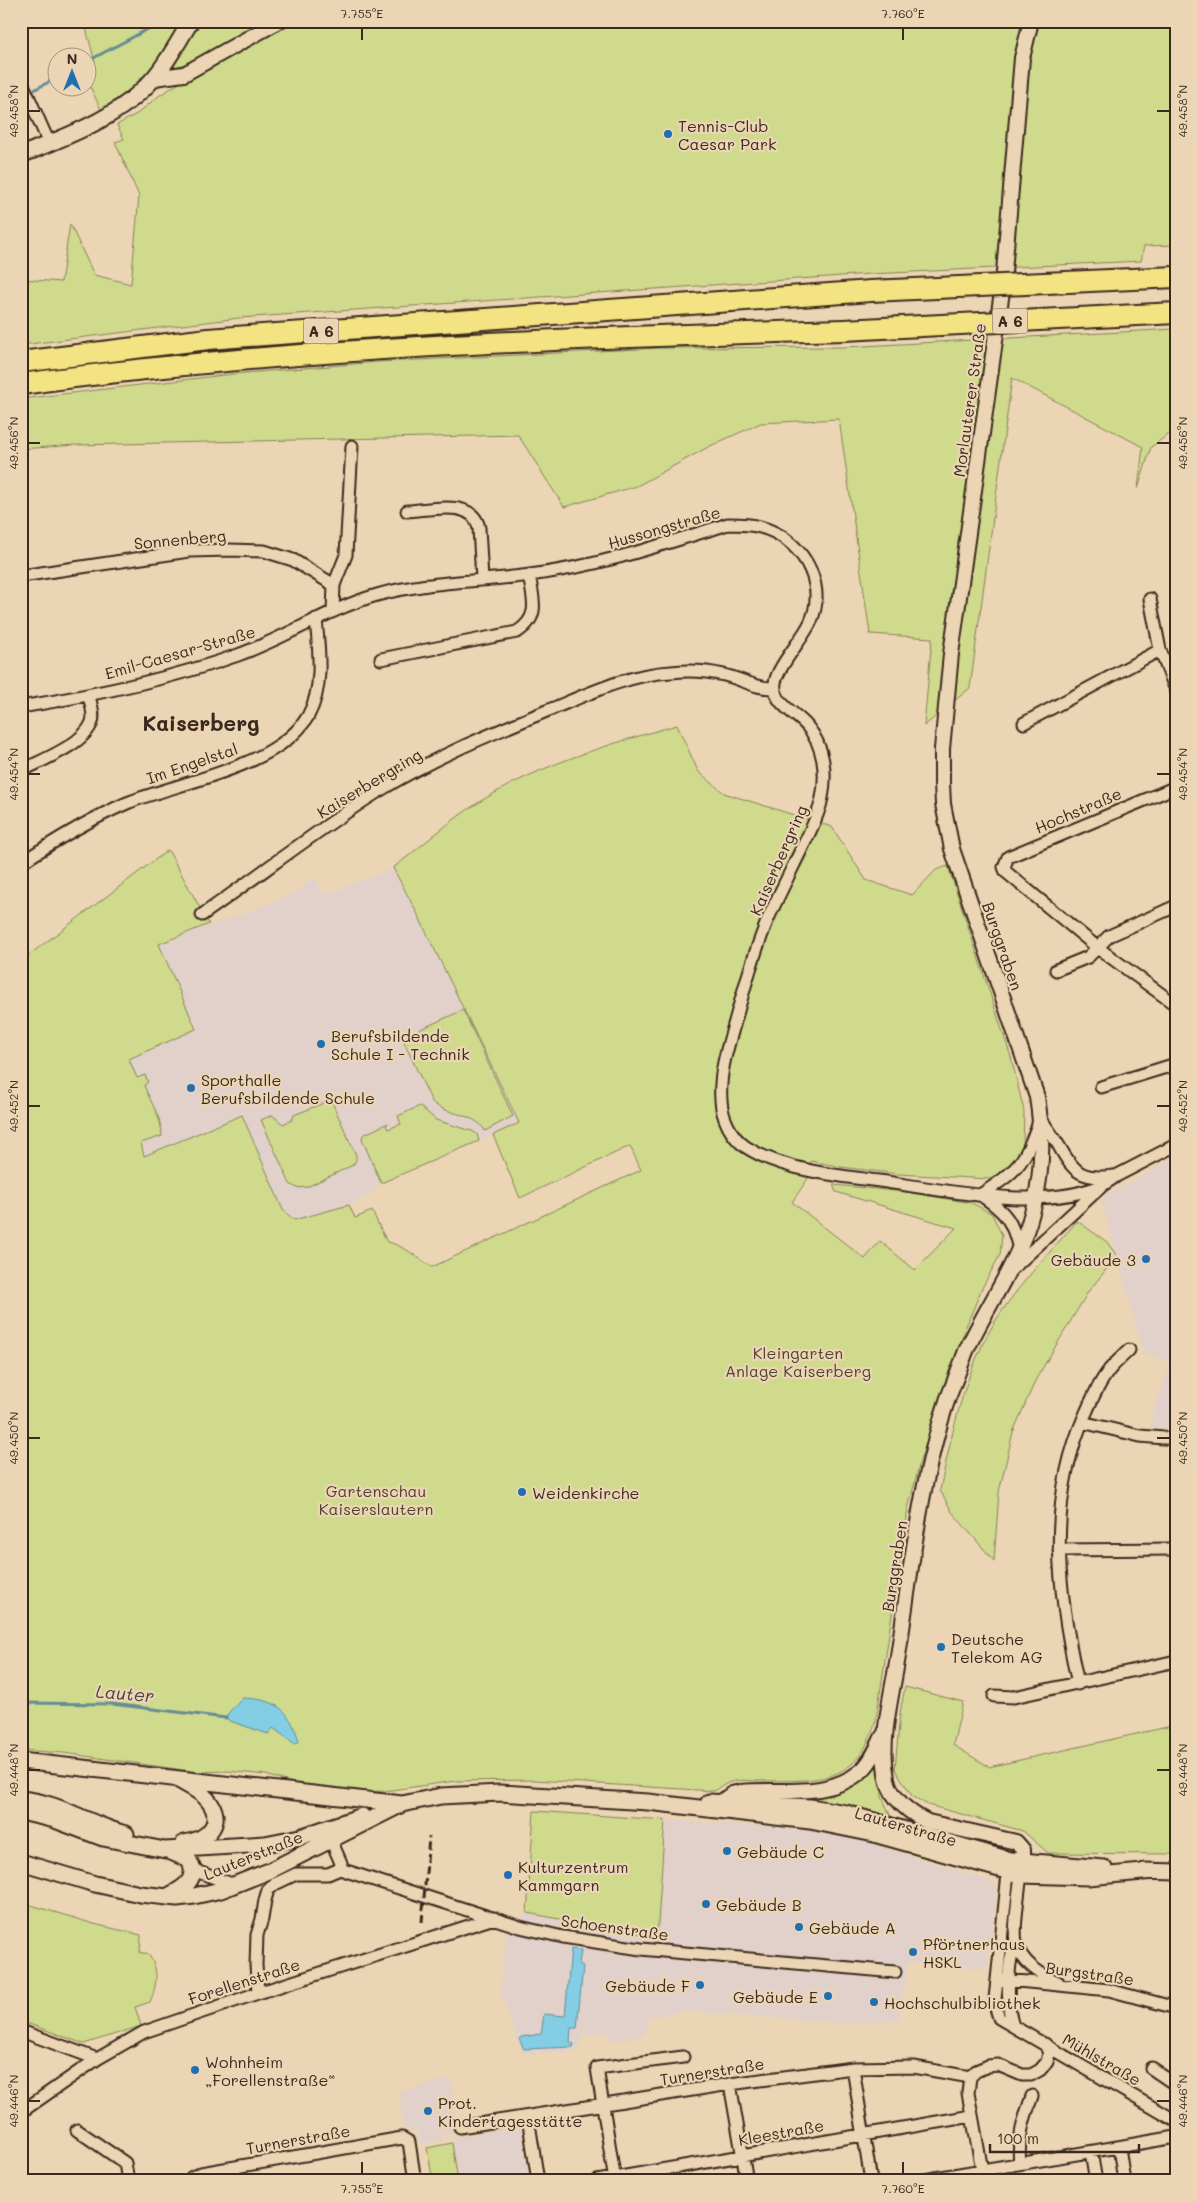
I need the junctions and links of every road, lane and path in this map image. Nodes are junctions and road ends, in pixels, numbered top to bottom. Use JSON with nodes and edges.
{"nodes":[{"id":1,"x":191,"y":21,"type":"edge"},
{"id":2,"x":279,"y":21,"type":"edge"},
{"id":3,"x":1030,"y":21,"type":"edge"},
{"id":4,"x":154,"y":78,"type":"junction"},
{"id":5,"x":21,"y":80,"type":"edge"},
{"id":6,"x":49,"y":143,"type":"junction"},
{"id":7,"x":21,"y":156,"type":"edge"},
{"id":8,"x":1176,"y":276,"type":"edge"},
{"id":9,"x":1176,"y":313,"type":"edge"},
{"id":10,"x":21,"y":362,"type":"edge"},
{"id":11,"x":21,"y":384,"type":"edge"},
{"id":12,"x":352,"y":446,"type":"dead end"},
{"id":13,"x":407,"y":511,"type":"dead end"},
{"id":14,"x":529,"y":575,"type":"junction"},
{"id":15,"x":21,"y":576,"type":"edge"},
{"id":16,"x":482,"y":579,"type":"junction"},
{"id":17,"x":334,"y":585,"type":"junction"},
{"id":18,"x":364,"y":599,"type":"joint"},
{"id":19,"x":1150,"y":600,"type":"dead end"},
{"id":20,"x":333,"y":611,"type":"junction"},
{"id":21,"x":316,"y":619,"type":"junction"},
{"id":22,"x":1160,"y":650,"type":"junction"},
{"id":23,"x":381,"y":659,"type":"dead end"},
{"id":24,"x":775,"y":688,"type":"junction"},
{"id":25,"x":1176,"y":690,"type":"edge"},
{"id":26,"x":89,"y":695,"type":"junction"},
{"id":27,"x":21,"y":707,"type":"edge"},
{"id":28,"x":1024,"y":723,"type":"dead end"},
{"id":29,"x":21,"y":771,"type":"edge"},
{"id":30,"x":942,"y":784,"type":"joint"},
{"id":31,"x":1176,"y":787,"type":"edge"},
{"id":32,"x":21,"y":863,"type":"edge"},
{"id":33,"x":1176,"y":906,"type":"edge"},
{"id":34,"x":202,"y":915,"type":"dead end"},
{"id":35,"x":1098,"y":948,"type":"junction"},
{"id":36,"x":1056,"y":970,"type":"dead end"},
{"id":37,"x":1176,"y":1005,"type":"edge"},
{"id":38,"x":1176,"y":1064,"type":"edge"},
{"id":39,"x":1101,"y":1087,"type":"dead end"},
{"id":40,"x":1040,"y":1117,"type":"junction"},
{"id":41,"x":1176,"y":1145,"type":"edge"},
{"id":42,"x":1118,"y":1175,"type":"junction"},
{"id":43,"x":1103,"y":1186,"type":"junction"},
{"id":44,"x":980,"y":1195,"type":"junction"},
{"id":45,"x":1035,"y":1198,"type":"junction"},
{"id":46,"x":1019,"y":1250,"type":"junction"},
{"id":47,"x":1008,"y":1273,"type":"junction"},
{"id":48,"x":1129,"y":1350,"type":"dead end"},
{"id":49,"x":1082,"y":1422,"type":"junction"},
{"id":50,"x":1176,"y":1439,"type":"edge"},
{"id":51,"x":1058,"y":1550,"type":"junction"},
{"id":52,"x":1176,"y":1550,"type":"edge"},
{"id":53,"x":1176,"y":1661,"type":"edge"},
{"id":54,"x":1078,"y":1684,"type":"junction"},
{"id":55,"x":994,"y":1696,"type":"dead end"},
{"id":56,"x":885,"y":1733,"type":"junction"},
{"id":57,"x":21,"y":1761,"type":"edge"},
{"id":58,"x":176,"y":1779,"type":"junction"},
{"id":59,"x":21,"y":1799,"type":"edge"},
{"id":60,"x":648,"y":1802,"type":"junction"},
{"id":61,"x":721,"y":1802,"type":"junction"},
{"id":62,"x":402,"y":1804,"type":"junction"},
{"id":63,"x":21,"y":1812,"type":"edge"},
{"id":64,"x":331,"y":1840,"type":"junction"},
{"id":65,"x":180,"y":1843,"type":"junction"},
{"id":66,"x":209,"y":1848,"type":"junction"},
{"id":67,"x":164,"y":1850,"type":"junction"},
{"id":68,"x":21,"y":1862,"type":"edge"},
{"id":69,"x":1015,"y":1867,"type":"junction"},
{"id":70,"x":340,"y":1869,"type":"junction"},
{"id":71,"x":193,"y":1870,"type":"junction"},
{"id":72,"x":1176,"y":1872,"type":"edge"},
{"id":73,"x":238,"y":1884,"type":"junction"},
{"id":74,"x":164,"y":1897,"type":"junction"},
{"id":75,"x":494,"y":1918,"type":"junction"},
{"id":76,"x":1016,"y":1942,"type":"junction"},
{"id":77,"x":895,"y":1972,"type":"dead end"},
{"id":78,"x":998,"y":1979,"type":"junction"},
{"id":79,"x":1010,"y":1980,"type":"junction"},
{"id":80,"x":1064,"y":1984,"type":"junction"},
{"id":81,"x":258,"y":1993,"type":"junction"},
{"id":82,"x":1176,"y":2008,"type":"edge"},
{"id":83,"x":1013,"y":2026,"type":"junction"},
{"id":84,"x":21,"y":2031,"type":"edge"},
{"id":85,"x":1045,"y":2044,"type":"junction"},
{"id":86,"x":683,"y":2057,"type":"dead end"},
{"id":87,"x":97,"y":2059,"type":"junction"},
{"id":88,"x":853,"y":2068,"type":"junction"},
{"id":89,"x":1151,"y":2068,"type":"dead end"},
{"id":90,"x":970,"y":2078,"type":"junction"},
{"id":91,"x":730,"y":2084,"type":"junction"},
{"id":92,"x":1176,"y":2085,"type":"edge"},
{"id":93,"x":1032,"y":2096,"type":"dead end"},
{"id":94,"x":604,"y":2105,"type":"junction"},
{"id":95,"x":21,"y":2112,"type":"edge"},
{"id":96,"x":972,"y":2116,"type":"junction"},
{"id":97,"x":528,"y":2117,"type":"junction"},
{"id":98,"x":1176,"y":2121,"type":"edge"},
{"id":99,"x":460,"y":2127,"type":"dead end"},
{"id":100,"x":77,"y":2130,"type":"dead end"},
{"id":101,"x":863,"y":2134,"type":"junction"},
{"id":102,"x":1176,"y":2137,"type":"edge"},
{"id":103,"x":1119,"y":2147,"type":"junction"},
{"id":104,"x":1091,"y":2152,"type":"junction"},
{"id":105,"x":742,"y":2155,"type":"junction"},
{"id":106,"x":1020,"y":2163,"type":"junction"},
{"id":107,"x":983,"y":2175,"type":"edge"},
{"id":108,"x":614,"y":2179,"type":"edge"},
{"id":109,"x":128,"y":2181,"type":"edge"},
{"id":110,"x":189,"y":2181,"type":"edge"},
{"id":111,"x":416,"y":2181,"type":"edge"},
{"id":112,"x":538,"y":2181,"type":"edge"},
{"id":113,"x":597,"y":2181,"type":"edge"},
{"id":114,"x":747,"y":2181,"type":"edge"},
{"id":115,"x":871,"y":2181,"type":"edge"},
{"id":116,"x":918,"y":2181,"type":"edge"},
{"id":117,"x":1096,"y":2181,"type":"edge"},
{"id":118,"x":1124,"y":2181,"type":"edge"}],
"edges":[{"from":1,"to":4,"type":"main road"},
{"from":2,"to":4,"type":"street"},
{"from":3,"to":30,"type":"street","name":"Morlauterer Straße"},
{"from":4,"to":6,"type":"main road"},
{"from":5,"to":6,"type":"street"},
{"from":6,"to":7,"type":"main road"},
{"from":8,"to":10,"type":"highway","number":"A 6","bridge":true},
{"from":9,"to":11,"type":"highway","number":"A 6","bridge":true},
{"from":12,"to":17,"type":"street"},
{"from":13,"to":16,"type":"street"},
{"from":14,"to":16,"type":"street","name":"Hussongstraße"},
{"from":14,"to":23,"type":"street"},
{"from":14,"to":24,"type":"street","name":"Hussongstraße"},
{"from":15,"to":17,"type":"street","name":"Sonnenberg"},
{"from":16,"to":18,"type":"street","name":"Hussongstraße"},
{"from":17,"to":20,"type":"street"},
{"from":18,"to":20,"type":"street","name":"Emil-Caesar-Straße"},
{"from":19,"to":22,"type":"street"},
{"from":20,"to":21,"type":"street","name":"Emil-Caesar-Straße"},
{"from":21,"to":26,"type":"street","name":"Emil-Caesar-Straße"},
{"from":21,"to":32,"type":"street","name":"Im Engelstal"},
{"from":22,"to":25,"type":"street"},
{"from":22,"to":28,"type":"street"},
{"from":24,"to":34,"type":"street","name":"Kaiserbergring"},
{"from":24,"to":44,"type":"street","name":"Kaiserbergring"},
{"from":26,"to":27,"type":"street","name":"Emil-Caesar-Straße"},
{"from":26,"to":29,"type":"street","name":"Emil-Caesar-Straße"},
{"from":30,"to":40,"type":"street","name":"Burggraben"},
{"from":31,"to":35,"type":"street","name":"Hochstraße"},
{"from":33,"to":35,"type":"street"},
{"from":35,"to":36,"type":"street"},
{"from":35,"to":37,"type":"street"},
{"from":38,"to":39,"type":"street"},
{"from":40,"to":42,"type":"street","name":"Burggraben"},
{"from":40,"to":44,"type":"street"},
{"from":40,"to":45,"type":"street","name":"Burggraben"},
{"from":41,"to":42,"type":"street"},
{"from":42,"to":43,"type":"street"},
{"from":43,"to":45,"type":"street","name":"Kaiserbergring"},
{"from":43,"to":47,"type":"street"},
{"from":44,"to":45,"type":"street","name":"Kaiserbergring"},
{"from":44,"to":46,"type":"street"},
{"from":45,"to":46,"type":"street","name":"Burggraben"},
{"from":46,"to":47,"type":"street","name":"Burggraben"},
{"from":47,"to":56,"type":"street","name":"Burggraben"},
{"from":48,"to":49,"type":"street"},
{"from":49,"to":50,"type":"street"},
{"from":49,"to":51,"type":"street"},
{"from":51,"to":52,"type":"street"},
{"from":51,"to":54,"type":"street"},
{"from":53,"to":54,"type":"street"},
{"from":54,"to":55,"type":"street"},
{"from":56,"to":61,"type":"street"},
{"from":56,"to":69,"type":"street","name":"Burggraben"},
{"from":57,"to":58,"type":"main road","name":"Lauterstraße"},
{"from":58,"to":62,"type":"main road","name":"Lauterstraße"},
{"from":58,"to":65,"type":"main road"},
{"from":59,"to":65,"type":"main road"},
{"from":60,"to":61,"type":"main road","name":"Lauterstraße"},
{"from":60,"to":62,"type":"main road","name":"Lauterstraße"},
{"from":60,"to":69,"type":"main road","name":"Lauterstraße"},
{"from":61,"to":69,"type":"main road","name":"Lauterstraße"},
{"from":62,"to":64,"type":"main road","name":"Lauterstraße"},
{"from":62,"to":66,"type":"main road"},
{"from":63,"to":67,"type":"main road"},
{"from":64,"to":70,"type":"street"},
{"from":64,"to":73,"type":"main road","name":"Lauterstraße"},
{"from":65,"to":66,"type":"main road"},
{"from":66,"to":67,"type":"main road"},
{"from":67,"to":71,"type":"main road"},
{"from":68,"to":74,"type":"main road","name":"Lauterstraße"},
{"from":69,"to":72,"type":"main road","name":"Lauterstraße"},
{"from":69,"to":76,"type":"street"},
{"from":69,"to":78,"type":"street","name":"Mühlstraße"},
{"from":70,"to":75,"type":"street","name":"Schoenstraße"},
{"from":70,"to":81,"type":"street"},
{"from":71,"to":73,"type":"street"},
{"from":71,"to":74,"type":"main road"},
{"from":73,"to":74,"type":"main road","name":"Lauterstraße"},
{"from":75,"to":77,"type":"street","name":"Schoenstraße"},
{"from":75,"to":81,"type":"street","name":"Forellenstraße"},
{"from":76,"to":79,"type":"street"},
{"from":76,"to":80,"type":"street"},
{"from":78,"to":79,"type":"street","name":"Burgstraße"},
{"from":78,"to":83,"type":"street","name":"Mühlstraße"},
{"from":79,"to":80,"type":"street","name":"Burgstraße"},
{"from":79,"to":83,"type":"street"},
{"from":80,"to":82,"type":"street","name":"Burgstraße"},
{"from":81,"to":87,"type":"street","name":"Forellenstraße"},
{"from":83,"to":85,"type":"street","name":"Mühlstraße"},
{"from":84,"to":87,"type":"street"},
{"from":85,"to":90,"type":"street"},
{"from":85,"to":98,"type":"street","name":"Mühlstraße"},
{"from":86,"to":94,"type":"street"},
{"from":87,"to":95,"type":"street","name":"Forellenstraße"},
{"from":88,"to":90,"type":"street","name":"Turnerstraße"},
{"from":88,"to":91,"type":"street","name":"Turnerstraße"},
{"from":88,"to":101,"type":"street"},
{"from":89,"to":92,"type":"street"},
{"from":90,"to":96,"type":"street"},
{"from":91,"to":94,"type":"street","name":"Turnerstraße"},
{"from":91,"to":105,"type":"street"},
{"from":93,"to":106,"type":"street"},
{"from":94,"to":97,"type":"street","name":"Turnerstraße"},
{"from":94,"to":108,"type":"street"},
{"from":96,"to":101,"type":"street","name":"Kleestraße"},
{"from":96,"to":107,"type":"street"},
{"from":97,"to":99,"type":"street","name":"Turnerstraße"},
{"from":97,"to":112,"type":"street"},
{"from":100,"to":109,"type":"street"},
{"from":101,"to":105,"type":"street","name":"Kleestraße"},
{"from":101,"to":115,"type":"street"},
{"from":102,"to":103,"type":"street"},
{"from":103,"to":104,"type":"street"},
{"from":103,"to":118,"type":"street"},
{"from":104,"to":106,"type":"street"},
{"from":104,"to":117,"type":"street"},
{"from":105,"to":108,"type":"street","name":"Kleestraße"},
{"from":105,"to":114,"type":"street"},
{"from":106,"to":107,"type":"street"},
{"from":107,"to":116,"type":"street"},
{"from":108,"to":113,"type":"street","name":"Kleestraße"},
{"from":110,"to":111,"type":"street","name":"Turnerstraße"}]}
